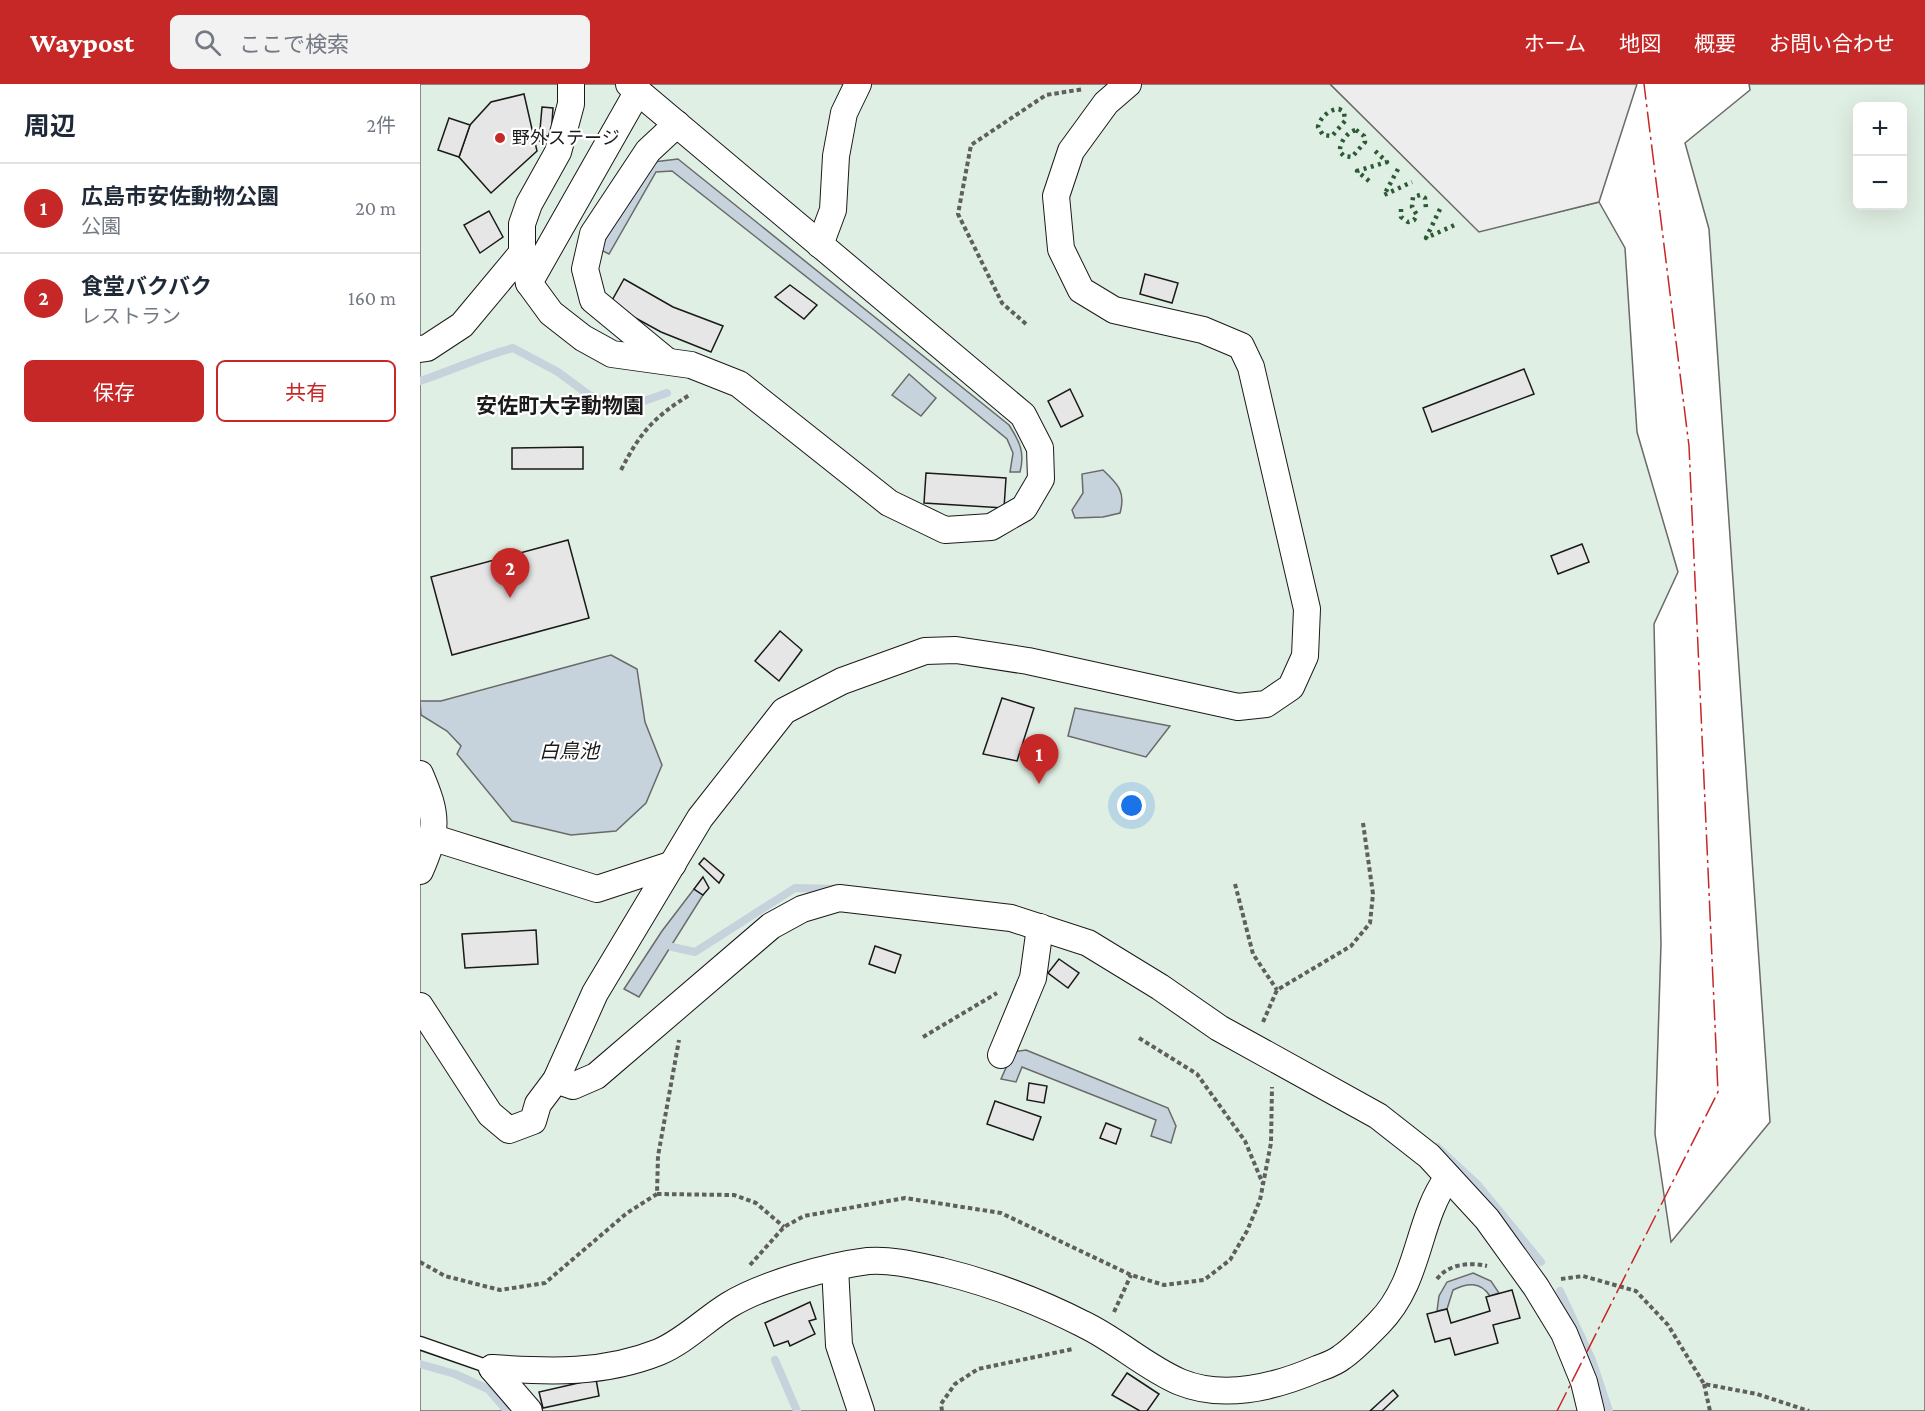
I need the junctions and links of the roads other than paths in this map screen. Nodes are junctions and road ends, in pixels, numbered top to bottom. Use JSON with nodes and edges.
{"nodes":[{"id":1,"x":571,"y":84,"type":"edge"},
{"id":2,"x":858,"y":84,"type":"edge"},
{"id":3,"x":1128,"y":84,"type":"edge"},
{"id":4,"x":634,"y":88,"type":"edge"},
{"id":5,"x":677,"y":124,"type":"junction"},
{"id":6,"x":820,"y":245,"type":"junction"},
{"id":7,"x":522,"y":253,"type":"junction"},
{"id":8,"x":529,"y":283,"type":"junction"},
{"id":9,"x":420,"y":349,"type":"edge"},
{"id":10,"x":668,"y":362,"type":"junction"},
{"id":11,"x":420,"y":774,"type":"edge"},
{"id":12,"x":434,"y":838,"type":"junction"},
{"id":13,"x":673,"y":864,"type":"junction"},
{"id":14,"x":420,"y":871,"type":"edge"},
{"id":15,"x":1040,"y":927,"type":"junction"},
{"id":16,"x":420,"y":1006,"type":"edge"},
{"id":17,"x":1001,"y":1055,"type":"dead end"},
{"id":18,"x":556,"y":1080,"type":"junction"},
{"id":19,"x":1448,"y":1177,"type":"junction"},
{"id":20,"x":835,"y":1267,"type":"junction"},
{"id":21,"x":420,"y":1343,"type":"edge"},
{"id":22,"x":492,"y":1368,"type":"junction"},
{"id":23,"x":529,"y":1411,"type":"edge"},
{"id":24,"x":861,"y":1411,"type":"edge"},
{"id":25,"x":1591,"y":1411,"type":"edge"}],
"edges":[{"from":1,"to":7,"type":"street"},
{"from":2,"to":6,"type":"street"},
{"from":3,"to":13,"type":"street"},
{"from":4,"to":5,"type":"street"},
{"from":4,"to":8,"type":"street"},
{"from":5,"to":6,"type":"street"},
{"from":5,"to":10,"type":"street"},
{"from":6,"to":10,"type":"street"},
{"from":7,"to":8,"type":"street"},
{"from":7,"to":9,"type":"street"},
{"from":8,"to":10,"type":"street"},
{"from":11,"to":12,"type":"street"},
{"from":12,"to":13,"type":"street"},
{"from":12,"to":14,"type":"street"},
{"from":13,"to":18,"type":"street"},
{"from":15,"to":17,"type":"street"},
{"from":15,"to":18,"type":"street"},
{"from":15,"to":19,"type":"street"},
{"from":16,"to":18,"type":"street"},
{"from":19,"to":20,"type":"street"},
{"from":19,"to":25,"type":"street"},
{"from":20,"to":22,"type":"street"},
{"from":20,"to":24,"type":"street"},
{"from":21,"to":22,"type":"lane"},
{"from":22,"to":23,"type":"street"}]}
